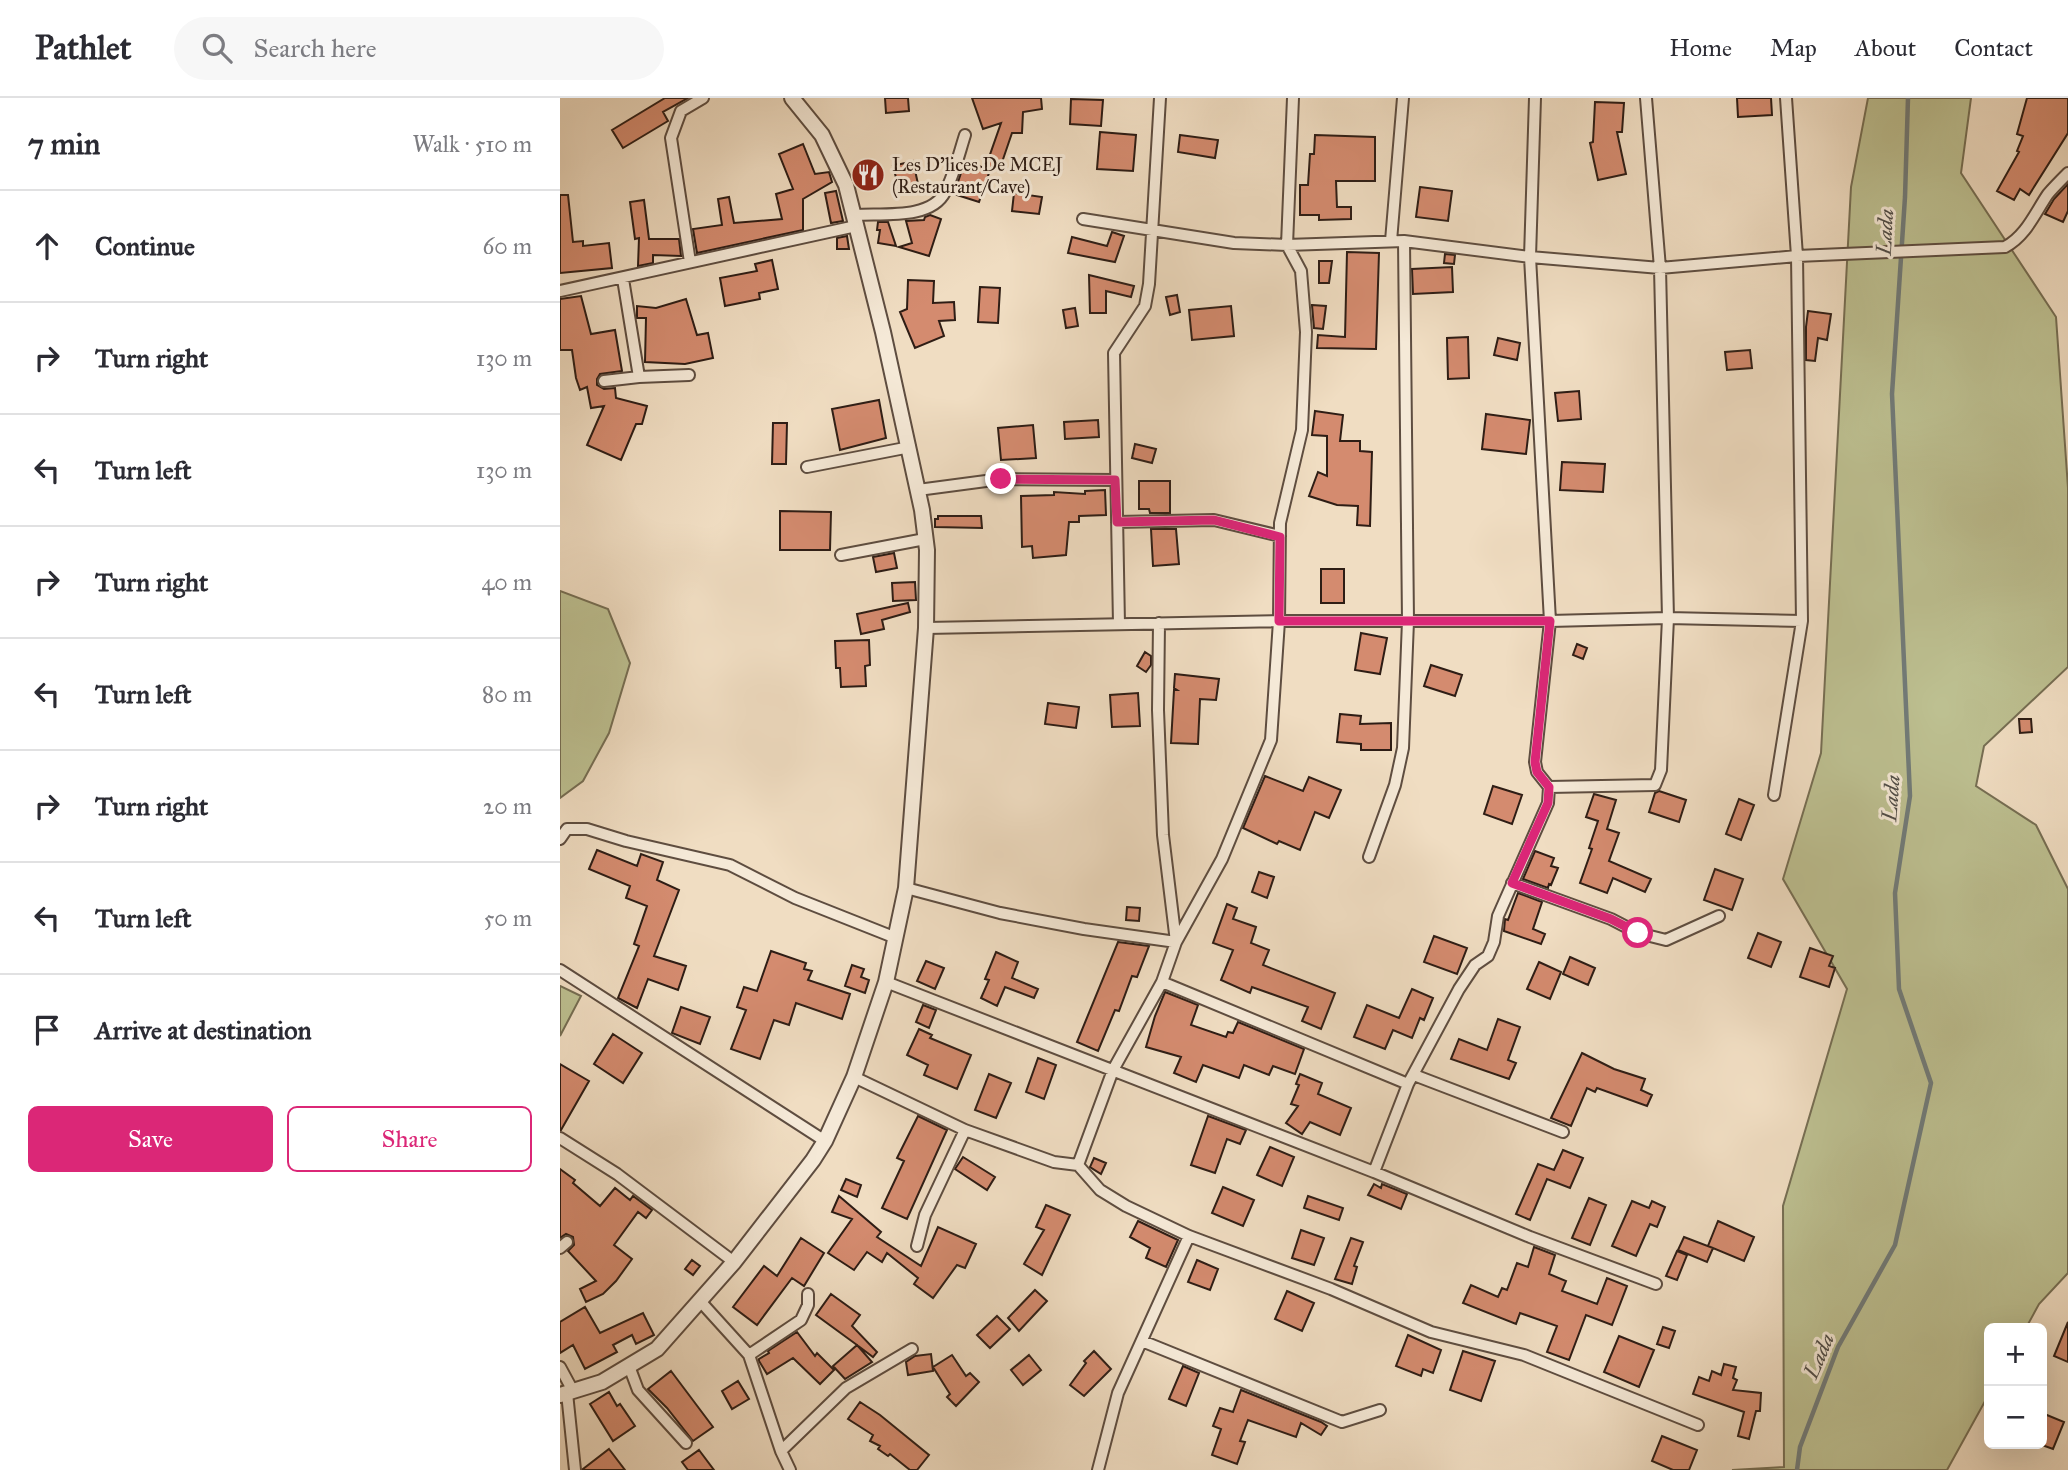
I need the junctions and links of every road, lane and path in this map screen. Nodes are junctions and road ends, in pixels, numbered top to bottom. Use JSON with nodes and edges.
{"nodes":[{"id":1,"x":704,"y":98,"type":"edge"},
{"id":2,"x":792,"y":98,"type":"edge"},
{"id":3,"x":1160,"y":98,"type":"edge"},
{"id":4,"x":1293,"y":98,"type":"edge"},
{"id":5,"x":1403,"y":98,"type":"edge"},
{"id":6,"x":1535,"y":98,"type":"edge"},
{"id":7,"x":1646,"y":98,"type":"edge"},
{"id":8,"x":1786,"y":98,"type":"edge"},
{"id":9,"x":965,"y":135,"type":"dead end"},
{"id":10,"x":2068,"y":173,"type":"edge"},
{"id":11,"x":1083,"y":219,"type":"dead end"},
{"id":12,"x":855,"y":220,"type":"junction"},
{"id":13,"x":1154,"y":229,"type":"junction"},
{"id":14,"x":1391,"y":241,"type":"junction"},
{"id":15,"x":1404,"y":241,"type":"junction"},
{"id":16,"x":1287,"y":245,"type":"junction"},
{"id":17,"x":1797,"y":256,"type":"junction"},
{"id":18,"x":1530,"y":257,"type":"junction"},
{"id":19,"x":690,"y":262,"type":"junction"},
{"id":20,"x":1660,"y":268,"type":"junction"},
{"id":21,"x":623,"y":279,"type":"junction"},
{"id":22,"x":560,"y":291,"type":"edge"},
{"id":23,"x":689,"y":375,"type":"dead end"},
{"id":24,"x":639,"y":377,"type":"junction"},
{"id":25,"x":604,"y":381,"type":"dead end"},
{"id":26,"x":910,"y":447,"type":"junction"},
{"id":27,"x":807,"y":467,"type":"dead end"},
{"id":28,"x":1115,"y":480,"type":"junction"},
{"id":29,"x":918,"y":490,"type":"junction"},
{"id":30,"x":1117,"y":522,"type":"junction"},
{"id":31,"x":1280,"y":537,"type":"junction"},
{"id":32,"x":925,"y":539,"type":"junction"},
{"id":33,"x":841,"y":555,"type":"dead end"},
{"id":34,"x":1668,"y":618,"type":"junction"},
{"id":35,"x":1279,"y":621,"type":"junction"},
{"id":36,"x":1408,"y":621,"type":"junction"},
{"id":37,"x":1550,"y":621,"type":"junction"},
{"id":38,"x":1802,"y":621,"type":"junction"},
{"id":39,"x":1119,"y":624,"type":"junction"},
{"id":40,"x":1159,"y":624,"type":"junction"},
{"id":41,"x":926,"y":628,"type":"junction"},
{"id":42,"x":1549,"y":787,"type":"junction"},
{"id":43,"x":1774,"y":794,"type":"dead end"},
{"id":44,"x":560,"y":839,"type":"edge"},
{"id":45,"x":1369,"y":857,"type":"dead end"},
{"id":46,"x":1512,"y":883,"type":"junction"},
{"id":47,"x":906,"y":888,"type":"junction"},
{"id":48,"x":1719,"y":916,"type":"dead end"},
{"id":49,"x":896,"y":938,"type":"junction"},
{"id":50,"x":1175,"y":942,"type":"junction"},
{"id":51,"x":560,"y":970,"type":"edge"},
{"id":52,"x":886,"y":982,"type":"junction"},
{"id":53,"x":1162,"y":982,"type":"junction"},
{"id":54,"x":1113,"y":1070,"type":"junction"},
{"id":55,"x":854,"y":1077,"type":"junction"},
{"id":56,"x":1411,"y":1080,"type":"junction"},
{"id":57,"x":965,"y":1130,"type":"junction"},
{"id":58,"x":1563,"y":1132,"type":"dead end"},
{"id":59,"x":560,"y":1138,"type":"edge"},
{"id":60,"x":825,"y":1142,"type":"junction"},
{"id":61,"x":1078,"y":1165,"type":"junction"},
{"id":62,"x":1374,"y":1172,"type":"junction"},
{"id":63,"x":1189,"y":1236,"type":"junction"},
{"id":64,"x":917,"y":1246,"type":"dead end"},
{"id":65,"x":734,"y":1262,"type":"junction"},
{"id":66,"x":1656,"y":1284,"type":"dead end"},
{"id":67,"x":808,"y":1294,"type":"dead end"},
{"id":68,"x":701,"y":1302,"type":"junction"},
{"id":69,"x":1142,"y":1340,"type":"junction"},
{"id":70,"x":912,"y":1349,"type":"dead end"},
{"id":71,"x":749,"y":1355,"type":"junction"},
{"id":72,"x":629,"y":1366,"type":"junction"},
{"id":73,"x":560,"y":1367,"type":"edge"},
{"id":74,"x":567,"y":1393,"type":"edge"},
{"id":75,"x":1380,"y":1410,"type":"dead end"},
{"id":76,"x":1698,"y":1425,"type":"dead end"},
{"id":77,"x":686,"y":1443,"type":"dead end"},
{"id":78,"x":781,"y":1451,"type":"junction"},
{"id":79,"x":575,"y":1470,"type":"edge"},
{"id":80,"x":790,"y":1470,"type":"edge"},
{"id":81,"x":1098,"y":1470,"type":"edge"}],
"edges":[{"from":1,"to":19,"type":"street"},
{"from":2,"to":12,"type":"street"},
{"from":3,"to":13,"type":"street"},
{"from":4,"to":16,"type":"street"},
{"from":5,"to":14,"type":"street"},
{"from":6,"to":18,"type":"street"},
{"from":7,"to":20,"type":"street"},
{"from":8,"to":17,"type":"street"},
{"from":9,"to":12,"type":"street"},
{"from":10,"to":17,"type":"street"},
{"from":11,"to":13,"type":"street"},
{"from":12,"to":19,"type":"street"},
{"from":12,"to":26,"type":"street"},
{"from":13,"to":16,"type":"street"},
{"from":13,"to":28,"type":"street"},
{"from":14,"to":15,"type":"street"},
{"from":14,"to":16,"type":"street"},
{"from":15,"to":18,"type":"street"},
{"from":15,"to":36,"type":"street"},
{"from":16,"to":31,"type":"street"},
{"from":17,"to":20,"type":"street"},
{"from":17,"to":38,"type":"street"},
{"from":18,"to":20,"type":"street"},
{"from":18,"to":37,"type":"street"},
{"from":19,"to":21,"type":"street"},
{"from":20,"to":34,"type":"street"},
{"from":21,"to":22,"type":"street"},
{"from":21,"to":24,"type":"street"},
{"from":23,"to":24,"type":"street"},
{"from":24,"to":25,"type":"street"},
{"from":26,"to":27,"type":"street"},
{"from":26,"to":29,"type":"street"},
{"from":28,"to":29,"type":"street"},
{"from":28,"to":30,"type":"street"},
{"from":29,"to":32,"type":"street"},
{"from":30,"to":31,"type":"street"},
{"from":30,"to":39,"type":"street"},
{"from":31,"to":35,"type":"street"},
{"from":32,"to":33,"type":"street"},
{"from":32,"to":41,"type":"street"},
{"from":34,"to":37,"type":"street"},
{"from":34,"to":38,"type":"street"},
{"from":34,"to":42,"type":"street"},
{"from":35,"to":36,"type":"street"},
{"from":35,"to":40,"type":"street"},
{"from":35,"to":50,"type":"street"},
{"from":36,"to":37,"type":"street"},
{"from":36,"to":45,"type":"street"},
{"from":37,"to":42,"type":"street"},
{"from":38,"to":43,"type":"street"},
{"from":39,"to":40,"type":"street"},
{"from":39,"to":41,"type":"street"},
{"from":40,"to":50,"type":"street"},
{"from":41,"to":47,"type":"street"},
{"from":42,"to":46,"type":"street"},
{"from":44,"to":49,"type":"street"},
{"from":46,"to":48,"type":"street"},
{"from":46,"to":56,"type":"street"},
{"from":47,"to":49,"type":"street"},
{"from":47,"to":50,"type":"street"},
{"from":49,"to":52,"type":"street"},
{"from":50,"to":53,"type":"street"},
{"from":51,"to":60,"type":"street"},
{"from":52,"to":54,"type":"street"},
{"from":52,"to":55,"type":"street"},
{"from":53,"to":54,"type":"street"},
{"from":53,"to":56,"type":"street"},
{"from":54,"to":61,"type":"street"},
{"from":54,"to":62,"type":"street"},
{"from":55,"to":57,"type":"street"},
{"from":55,"to":60,"type":"street"},
{"from":56,"to":58,"type":"street"},
{"from":56,"to":62,"type":"street"},
{"from":57,"to":61,"type":"street"},
{"from":57,"to":64,"type":"street"},
{"from":59,"to":65,"type":"street"},
{"from":60,"to":65,"type":"street"},
{"from":61,"to":63,"type":"street"},
{"from":62,"to":66,"type":"street"},
{"from":63,"to":69,"type":"street"},
{"from":63,"to":76,"type":"street"},
{"from":65,"to":68,"type":"street"},
{"from":67,"to":71,"type":"street"},
{"from":68,"to":71,"type":"street"},
{"from":68,"to":72,"type":"street"},
{"from":69,"to":75,"type":"street"},
{"from":69,"to":81,"type":"street"},
{"from":70,"to":78,"type":"street"},
{"from":71,"to":78,"type":"street"},
{"from":72,"to":74,"type":"street"},
{"from":72,"to":77,"type":"street"},
{"from":73,"to":74,"type":"street"},
{"from":74,"to":79,"type":"street"},
{"from":78,"to":80,"type":"street"}]}
